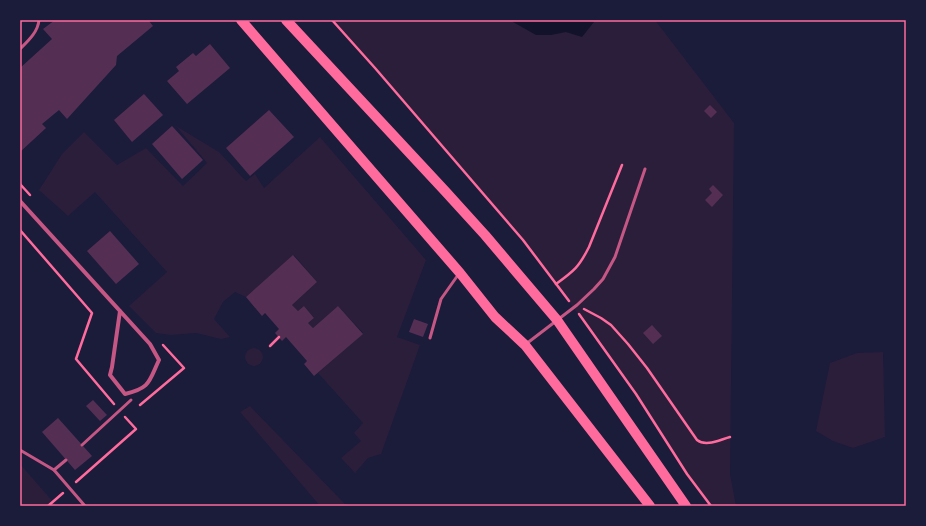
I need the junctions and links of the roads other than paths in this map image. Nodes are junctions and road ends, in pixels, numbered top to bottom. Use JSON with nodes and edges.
{"nodes":[{"id":1,"x":39,"y":20,"type":"edge"},
{"id":2,"x":241,"y":20,"type":"edge"},
{"id":3,"x":286,"y":20,"type":"edge"},
{"id":4,"x":20,"y":49,"type":"edge"},
{"id":5,"x":645,"y":168,"type":"dead end"},
{"id":6,"x":20,"y":201,"type":"edge"},
{"id":7,"x":460,"y":273,"type":"junction"},
{"id":8,"x":120,"y":311,"type":"junction"},
{"id":9,"x":557,"y":320,"type":"junction"},
{"id":10,"x":430,"y":338,"type":"dead end"},
{"id":11,"x":525,"y":345,"type":"junction"},
{"id":12,"x":131,"y":400,"type":"dead end"},
{"id":13,"x":82,"y":445,"type":"dead end"},
{"id":14,"x":20,"y":450,"type":"edge"},
{"id":15,"x":66,"y":460,"type":"dead end"},
{"id":16,"x":54,"y":470,"type":"junction"},
{"id":17,"x":85,"y":506,"type":"edge"},
{"id":18,"x":650,"y":506,"type":"edge"},
{"id":19,"x":686,"y":506,"type":"edge"}],
"edges":[{"from":1,"to":4,"type":"lane"},
{"from":2,"to":7,"type":"main road"},
{"from":3,"to":9,"type":"main road"},
{"from":5,"to":9,"type":"lane"},
{"from":6,"to":8,"type":"street"},
{"from":7,"to":10,"type":"lane"},
{"from":7,"to":11,"type":"main road"},
{"from":8,"to":8,"type":"street"},
{"from":9,"to":11,"type":"lane"},
{"from":9,"to":19,"type":"main road"},
{"from":11,"to":18,"type":"main road"},
{"from":12,"to":13,"type":"lane"},
{"from":14,"to":16,"type":"lane"},
{"from":15,"to":16,"type":"lane"},
{"from":16,"to":17,"type":"lane"}]}
